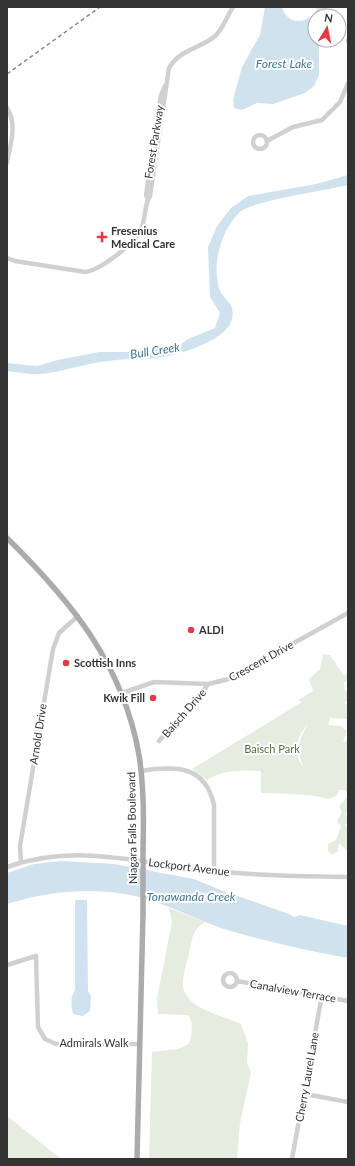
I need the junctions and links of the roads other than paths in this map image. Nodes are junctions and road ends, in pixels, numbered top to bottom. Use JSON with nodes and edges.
{"nodes":[{"id":1,"x":233,"y":7,"type":"edge"},
{"id":2,"x":348,"y":83,"type":"edge"},
{"id":3,"x":7,"y":108,"type":"edge"},
{"id":4,"x":267,"y":141,"type":"dead end"},
{"id":5,"x":7,"y":163,"type":"edge"},
{"id":6,"x":7,"y":258,"type":"edge"},
{"id":7,"x":7,"y":538,"type":"edge"},
{"id":8,"x":348,"y":613,"type":"edge"},
{"id":9,"x":78,"y":616,"type":"junction"},
{"id":10,"x":208,"y":684,"type":"junction"},
{"id":11,"x":122,"y":693,"type":"junction"},
{"id":12,"x":159,"y":742,"type":"dead end"},
{"id":13,"x":141,"y":771,"type":"junction"},
{"id":14,"x":21,"y":862,"type":"junction"},
{"id":15,"x":7,"y":867,"type":"edge"},
{"id":16,"x":214,"y":871,"type":"junction"},
{"id":17,"x":348,"y":877,"type":"edge"},
{"id":18,"x":7,"y":965,"type":"edge"},
{"id":19,"x":237,"y":981,"type":"dead end"},
{"id":20,"x":322,"y":995,"type":"junction"},
{"id":21,"x":348,"y":1001,"type":"edge"},
{"id":22,"x":139,"y":1044,"type":"junction"},
{"id":23,"x":305,"y":1094,"type":"junction"},
{"id":24,"x":348,"y":1102,"type":"edge"},
{"id":25,"x":137,"y":1159,"type":"edge"},
{"id":26,"x":292,"y":1159,"type":"edge"}],
"edges":[{"from":1,"to":6,"type":"street","name":"Forest Parkway"},
{"from":2,"to":4,"type":"street"},
{"from":3,"to":5,"type":"street"},
{"from":7,"to":9,"type":"main road","name":"Niagara Falls Boulevard"},
{"from":8,"to":10,"type":"street","name":"Crescent Drive"},
{"from":9,"to":11,"type":"main road","name":"Niagara Falls Boulevard"},
{"from":9,"to":14,"type":"street","name":"Arnold Drive"},
{"from":10,"to":11,"type":"street","name":"Crescent Drive"},
{"from":10,"to":12,"type":"street","name":"Baisch Drive"},
{"from":11,"to":13,"type":"main road","name":"Niagara Falls Boulevard"},
{"from":13,"to":16,"type":"street"},
{"from":13,"to":22,"type":"main road","name":"Niagara Falls Boulevard","bridge":true},
{"from":14,"to":15,"type":"street","name":"Lockport Avenue"},
{"from":14,"to":16,"type":"street","name":"Lockport Avenue"},
{"from":16,"to":17,"type":"street","name":"Lockport Avenue"},
{"from":18,"to":22,"type":"street","name":"Admirals Walk"},
{"from":19,"to":20,"type":"street","name":"Canalview Terrace"},
{"from":20,"to":21,"type":"street","name":"Canalview Terrace"},
{"from":20,"to":23,"type":"street","name":"Cherry Laurel Lane"},
{"from":22,"to":25,"type":"main road","name":"Niagara Falls Boulevard"},
{"from":23,"to":24,"type":"street"},
{"from":23,"to":26,"type":"street","name":"Cherry Laurel Lane"}]}
